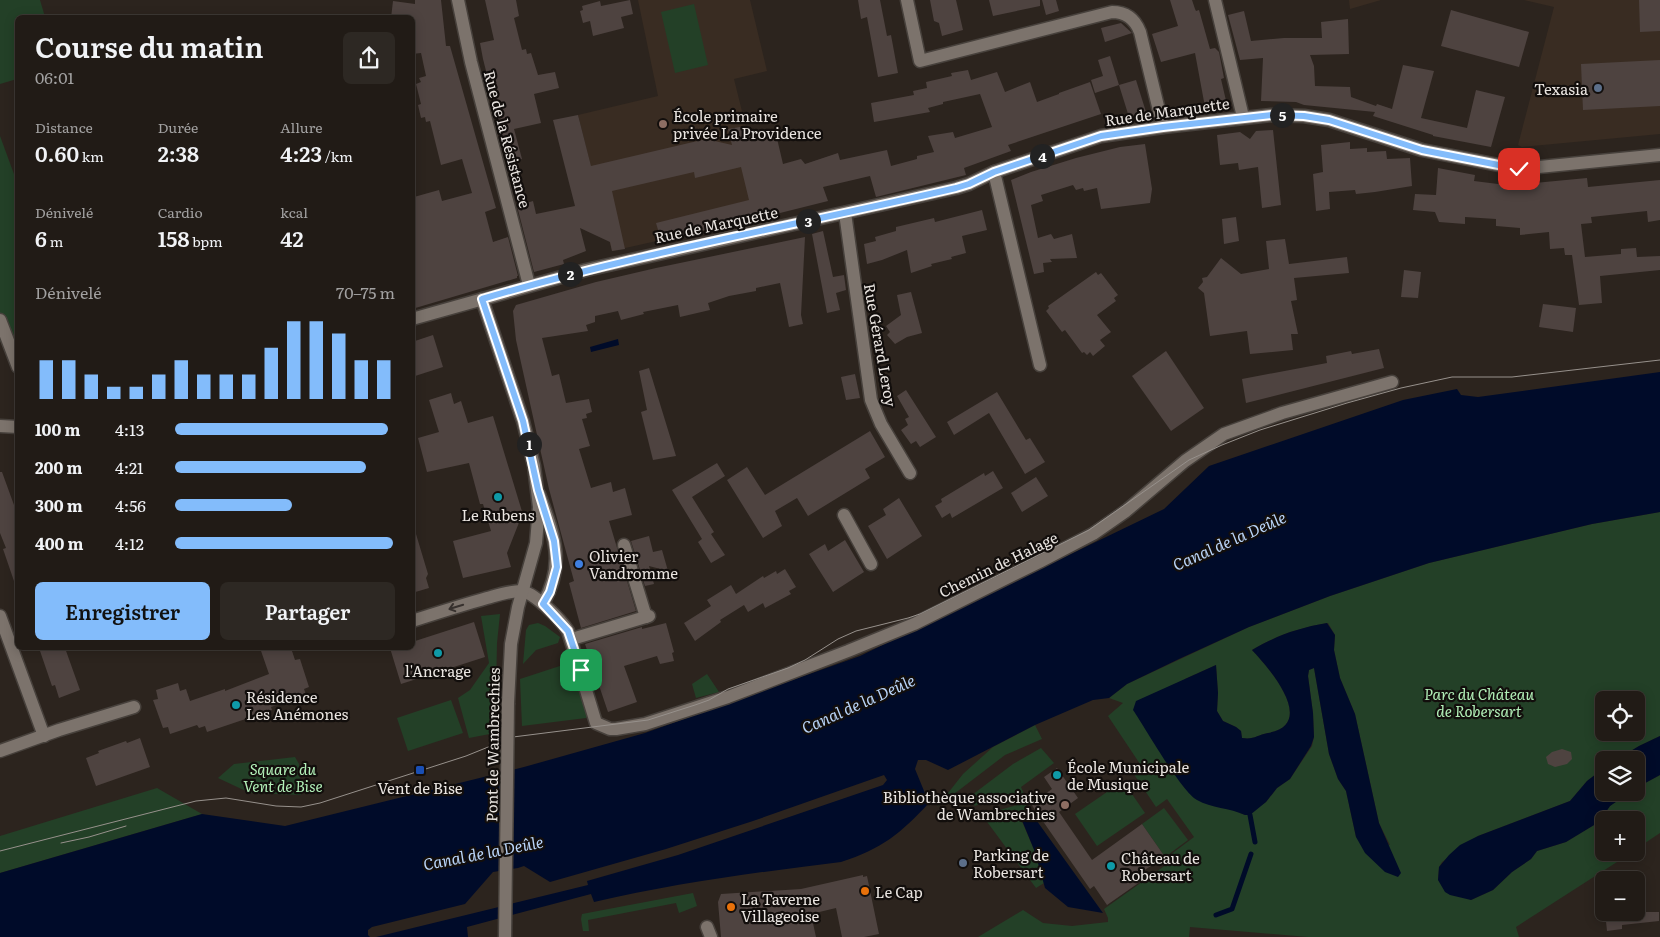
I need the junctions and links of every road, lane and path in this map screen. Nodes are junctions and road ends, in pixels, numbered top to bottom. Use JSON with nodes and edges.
{"nodes":[{"id":1,"x":458,"y":0,"type":"edge"},
{"id":2,"x":908,"y":0,"type":"edge"},
{"id":3,"x":1215,"y":0,"type":"edge"},
{"id":4,"x":1243,"y":117,"type":"junction"},
{"id":5,"x":1163,"y":127,"type":"junction"},
{"id":6,"x":1660,"y":155,"type":"edge"},
{"id":7,"x":994,"y":172,"type":"junction"},
{"id":8,"x":845,"y":214,"type":"junction"},
{"id":9,"x":529,"y":285,"type":"junction"},
{"id":10,"x":482,"y":299,"type":"junction"},
{"id":11,"x":415,"y":317,"type":"edge"},
{"id":12,"x":0,"y":320,"type":"edge"},
{"id":13,"x":15,"y":359,"type":"edge"},
{"id":14,"x":1040,"y":365,"type":"dead end"},
{"id":15,"x":1392,"y":382,"type":"dead end"},
{"id":16,"x":0,"y":426,"type":"edge"},
{"id":17,"x":15,"y":426,"type":"edge"},
{"id":18,"x":910,"y":474,"type":"dead end"},
{"id":19,"x":538,"y":490,"type":"junction"},
{"id":20,"x":844,"y":515,"type":"dead end"},
{"id":21,"x":624,"y":545,"type":"dead end"},
{"id":22,"x":872,"y":564,"type":"dead end"},
{"id":23,"x":522,"y":591,"type":"junction"},
{"id":24,"x":543,"y":604,"type":"junction"},
{"id":25,"x":0,"y":616,"type":"edge"},
{"id":26,"x":415,"y":620,"type":"edge"},
{"id":27,"x":572,"y":639,"type":"junction"},
{"id":28,"x":134,"y":707,"type":"dead end"},
{"id":29,"x":44,"y":736,"type":"junction"},
{"id":30,"x":0,"y":751,"type":"edge"},
{"id":31,"x":505,"y":937,"type":"edge"}],
"edges":[{"from":1,"to":9,"type":"street","name":"Rue de la Résistance"},
{"from":2,"to":5,"type":"street"},
{"from":3,"to":4,"type":"street"},
{"from":4,"to":5,"type":"street","name":"Rue de Marquette"},
{"from":4,"to":6,"type":"street","name":"Rue de Marquette"},
{"from":5,"to":7,"type":"street","name":"Rue de Marquette"},
{"from":7,"to":8,"type":"street","name":"Rue de Marquette"},
{"from":7,"to":14,"type":"street"},
{"from":8,"to":9,"type":"street","name":"Rue de Marquette"},
{"from":8,"to":18,"type":"street","name":"Rue Gérard Leroy"},
{"from":9,"to":10,"type":"street","name":"Rue de Marquette"},
{"from":10,"to":11,"type":"street","name":"Rue de Marquette"},
{"from":10,"to":19,"type":"street"},
{"from":12,"to":13,"type":"street"},
{"from":15,"to":27,"type":"street","name":"Chemin de Halage"},
{"from":16,"to":17,"type":"street"},
{"from":19,"to":23,"type":"street","name":"Pont de Wambrechies"},
{"from":19,"to":24,"type":"street"},
{"from":20,"to":22,"type":"street"},
{"from":21,"to":27,"type":"street"},
{"from":23,"to":24,"type":"street"},
{"from":23,"to":26,"type":"street","one_way":true},
{"from":23,"to":31,"type":"street","name":"Pont de Wambrechies","bridge":true},
{"from":24,"to":27,"type":"street"},
{"from":25,"to":29,"type":"street"},
{"from":28,"to":29,"type":"street"},
{"from":29,"to":30,"type":"street"}]}
